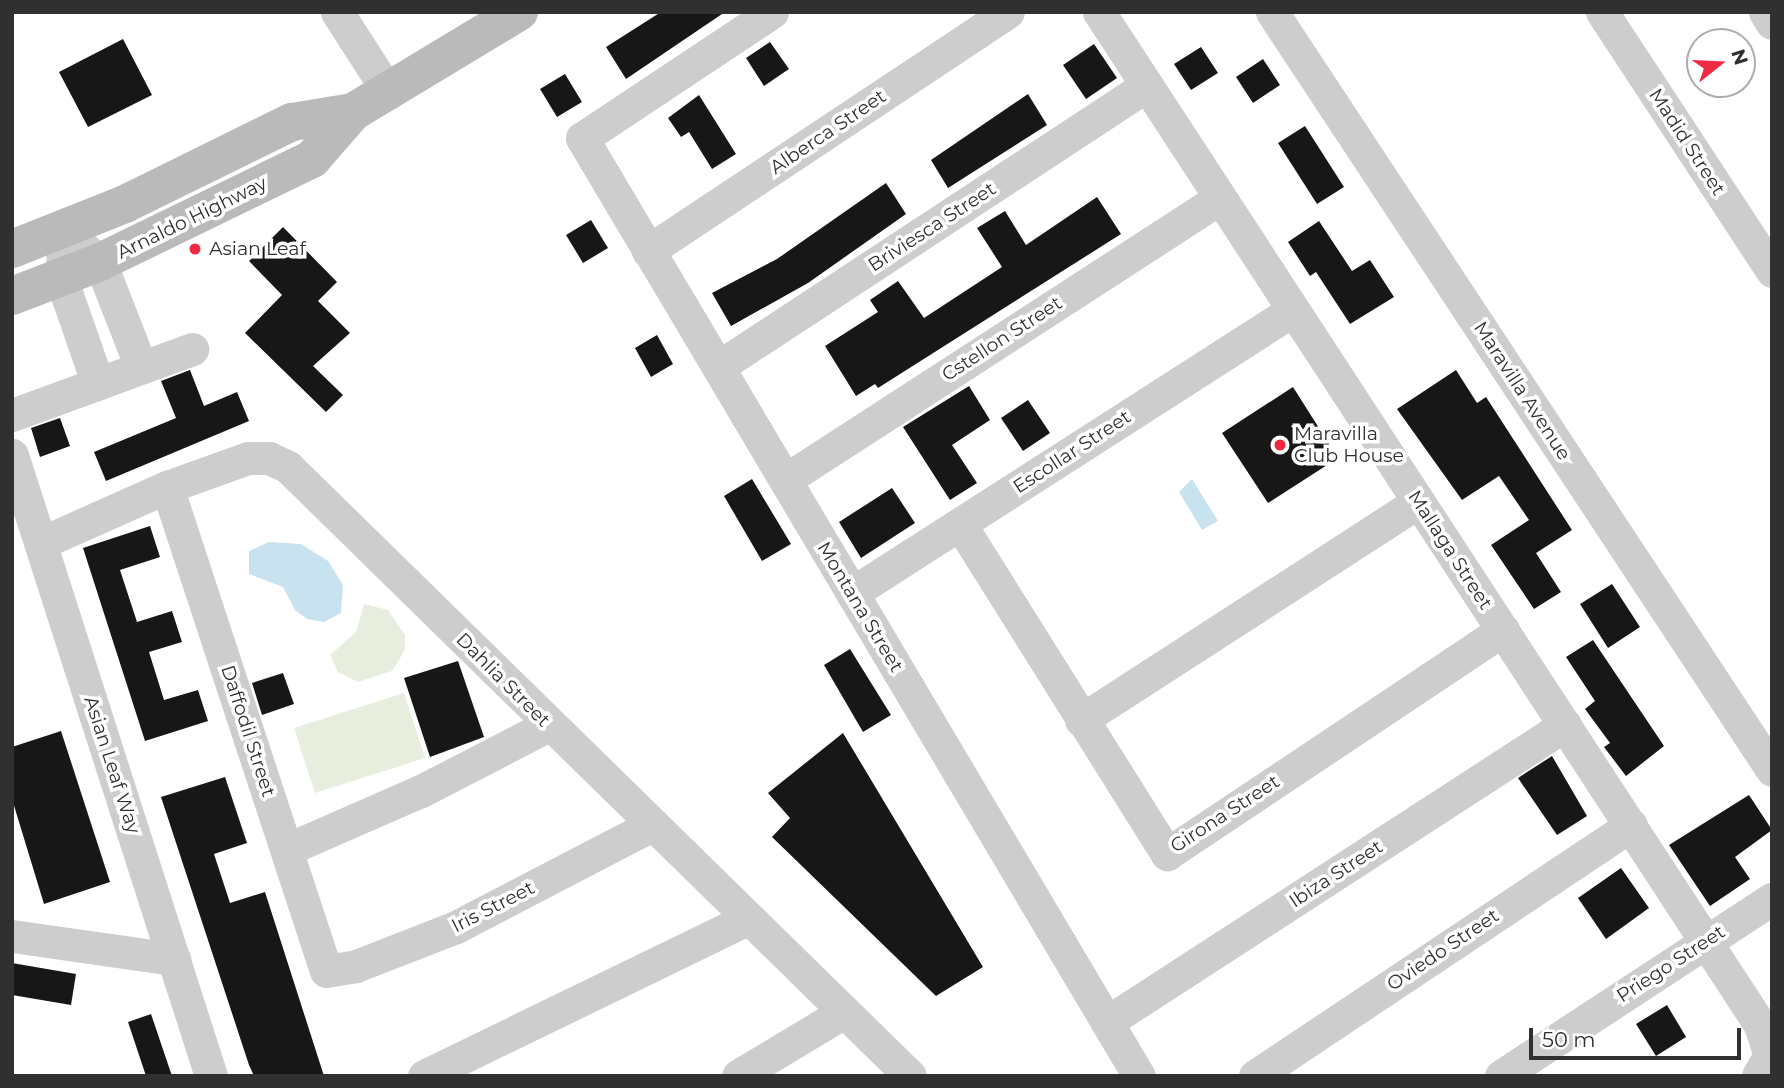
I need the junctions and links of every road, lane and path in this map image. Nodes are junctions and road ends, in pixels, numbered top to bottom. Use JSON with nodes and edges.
{"nodes":[{"id":1,"x":337,"y":12,"type":"edge"},
{"id":2,"x":519,"y":12,"type":"edge"},
{"id":3,"x":772,"y":12,"type":"edge"},
{"id":4,"x":1008,"y":12,"type":"edge"},
{"id":5,"x":1098,"y":12,"type":"edge"},
{"id":6,"x":1272,"y":12,"type":"edge"},
{"id":7,"x":1602,"y":12,"type":"edge"},
{"id":8,"x":1765,"y":12,"type":"edge"},
{"id":9,"x":1772,"y":23,"type":"edge"},
{"id":10,"x":1146,"y":86,"type":"junction"},
{"id":11,"x":389,"y":93,"type":"junction"},
{"id":12,"x":353,"y":112,"type":"junction"},
{"id":13,"x":1220,"y":198,"type":"junction"},
{"id":14,"x":64,"y":230,"type":"junction"},
{"id":15,"x":12,"y":249,"type":"edge"},
{"id":16,"x":648,"y":251,"type":"junction"},
{"id":17,"x":100,"y":262,"type":"junction"},
{"id":18,"x":1772,"y":271,"type":"edge"},
{"id":19,"x":61,"y":278,"type":"junction"},
{"id":20,"x":12,"y":296,"type":"edge"},
{"id":21,"x":1293,"y":310,"type":"junction"},
{"id":22,"x":192,"y":349,"type":"dead end"},
{"id":23,"x":141,"y":368,"type":"junction"},
{"id":24,"x":718,"y":368,"type":"junction"},
{"id":25,"x":98,"y":384,"type":"junction"},
{"id":26,"x":12,"y":415,"type":"edge"},
{"id":27,"x":12,"y":455,"type":"edge"},
{"id":28,"x":785,"y":480,"type":"junction"},
{"id":29,"x":167,"y":487,"type":"junction"},
{"id":30,"x":1418,"y":502,"type":"junction"},
{"id":31,"x":960,"y":524,"type":"junction"},
{"id":32,"x":41,"y":543,"type":"junction"},
{"id":33,"x":852,"y":593,"type":"junction"},
{"id":34,"x":1503,"y":630,"type":"junction"},
{"id":35,"x":1081,"y":720,"type":"junction"},
{"id":36,"x":550,"y":725,"type":"junction"},
{"id":37,"x":1565,"y":725,"type":"junction"},
{"id":38,"x":1772,"y":770,"type":"edge"},
{"id":39,"x":1631,"y":825,"type":"junction"},
{"id":40,"x":650,"y":826,"type":"junction"},
{"id":41,"x":288,"y":849,"type":"junction"},
{"id":42,"x":1772,"y":899,"type":"edge"},
{"id":43,"x":748,"y":919,"type":"junction"},
{"id":44,"x":15,"y":928,"type":"edge"},
{"id":45,"x":1708,"y":940,"type":"junction"},
{"id":46,"x":174,"y":959,"type":"junction"},
{"id":47,"x":331,"y":974,"type":"joint"},
{"id":48,"x":844,"y":1012,"type":"junction"},
{"id":49,"x":1107,"y":1022,"type":"junction"},
{"id":50,"x":1764,"y":1065,"type":"edge"},
{"id":51,"x":211,"y":1076,"type":"edge"},
{"id":52,"x":424,"y":1076,"type":"edge"},
{"id":53,"x":738,"y":1076,"type":"edge"},
{"id":54,"x":911,"y":1076,"type":"edge"},
{"id":55,"x":1139,"y":1076,"type":"edge"},
{"id":56,"x":1255,"y":1076,"type":"edge"},
{"id":57,"x":1501,"y":1076,"type":"edge"}],
"edges":[{"from":1,"to":11,"type":"street"},
{"from":2,"to":11,"type":"main road","name":"Arnaldo Highway"},
{"from":3,"to":16,"type":"street","name":"Montana Street"},
{"from":4,"to":16,"type":"street","name":"Alberca Street"},
{"from":5,"to":10,"type":"street","name":"Mallaga Street"},
{"from":6,"to":38,"type":"street","name":"Maravilla Avenue"},
{"from":7,"to":18,"type":"street","name":"Madid Street"},
{"from":8,"to":9,"type":"street"},
{"from":10,"to":13,"type":"street","name":"Mallaga Street"},
{"from":10,"to":24,"type":"street","name":"Briviesca Street"},
{"from":11,"to":12,"type":"main road","name":"Arnaldo Highway"},
{"from":12,"to":14,"type":"main road","name":"Arnaldo Highway"},
{"from":12,"to":17,"type":"main road","name":"Arnaldo Highway"},
{"from":13,"to":21,"type":"street","name":"Mallaga Street"},
{"from":13,"to":28,"type":"street","name":"Cstellon Street"},
{"from":14,"to":15,"type":"main road","name":"Arnaldo Highway"},
{"from":14,"to":17,"type":"street"},
{"from":14,"to":19,"type":"street"},
{"from":16,"to":24,"type":"street","name":"Montana Street"},
{"from":17,"to":19,"type":"main road","name":"Arnaldo Highway"},
{"from":17,"to":23,"type":"street"},
{"from":19,"to":20,"type":"main road","name":"Arnaldo Highway"},
{"from":19,"to":25,"type":"street"},
{"from":21,"to":30,"type":"street","name":"Mallaga Street"},
{"from":21,"to":31,"type":"street","name":"Escollar Street"},
{"from":22,"to":23,"type":"street"},
{"from":23,"to":25,"type":"street"},
{"from":24,"to":28,"type":"street","name":"Montana Street"},
{"from":25,"to":26,"type":"street"},
{"from":27,"to":32,"type":"street","name":"Asian Leaf Way"},
{"from":28,"to":33,"type":"street","name":"Montana Street"},
{"from":29,"to":32,"type":"street","name":"Dahlia Street"},
{"from":29,"to":36,"type":"street","name":"Dahlia Street"},
{"from":29,"to":41,"type":"street","name":"Daffodil Street"},
{"from":30,"to":34,"type":"street","name":"Mallaga Street"},
{"from":30,"to":35,"type":"street"},
{"from":31,"to":33,"type":"street","name":"Escollar Street"},
{"from":31,"to":35,"type":"street","name":"Girona Street"},
{"from":32,"to":46,"type":"street","name":"Asian Leaf Way"},
{"from":33,"to":49,"type":"street","name":"Montana Street"},
{"from":34,"to":35,"type":"street","name":"Girona Street"},
{"from":34,"to":37,"type":"street","name":"Mallaga Street"},
{"from":36,"to":40,"type":"street","name":"Dahlia Street"},
{"from":36,"to":41,"type":"street"},
{"from":37,"to":39,"type":"street","name":"Mallaga Street"},
{"from":37,"to":49,"type":"street","name":"Ibiza Street"},
{"from":39,"to":45,"type":"street","name":"Mallaga Street"},
{"from":39,"to":56,"type":"street","name":"Oviedo Street"},
{"from":40,"to":43,"type":"street","name":"Dahlia Street"},
{"from":40,"to":47,"type":"street","name":"Iris Street"},
{"from":41,"to":47,"type":"street","name":"Daffodil Street"},
{"from":42,"to":45,"type":"street","name":"Priego Street"},
{"from":43,"to":48,"type":"street","name":"Dahlia Street"},
{"from":43,"to":52,"type":"street"},
{"from":44,"to":46,"type":"street"},
{"from":45,"to":50,"type":"street","name":"Mallaga Street"},
{"from":45,"to":57,"type":"street","name":"Priego Street"},
{"from":46,"to":51,"type":"street","name":"Asian Leaf Way"},
{"from":48,"to":53,"type":"street"},
{"from":48,"to":54,"type":"street","name":"Dahlia Street"},
{"from":49,"to":55,"type":"street","name":"Montana Street"}]}
